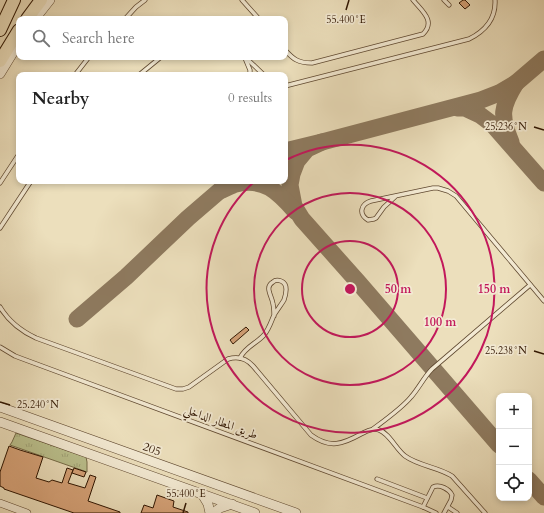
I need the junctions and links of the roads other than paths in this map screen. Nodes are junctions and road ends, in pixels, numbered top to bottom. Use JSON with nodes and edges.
{"nodes":[{"id":1,"x":14,"y":0,"type":"edge"},
{"id":2,"x":42,"y":0,"type":"edge"},
{"id":3,"x":50,"y":0,"type":"edge"},
{"id":4,"x":145,"y":0,"type":"edge"},
{"id":5,"x":242,"y":0,"type":"edge"},
{"id":6,"x":413,"y":0,"type":"edge"},
{"id":7,"x":444,"y":0,"type":"edge"},
{"id":8,"x":495,"y":0,"type":"edge"},
{"id":9,"x":449,"y":5,"type":"dead end"},
{"id":10,"x":29,"y":16,"type":"edge"},
{"id":11,"x":37,"y":16,"type":"edge"},
{"id":12,"x":128,"y":16,"type":"edge"},
{"id":13,"x":256,"y":16,"type":"edge"},
{"id":14,"x":0,"y":30,"type":"edge"},
{"id":15,"x":16,"y":35,"type":"edge"},
{"id":16,"x":16,"y":48,"type":"edge"},
{"id":17,"x":288,"y":53,"type":"edge"},
{"id":18,"x":87,"y":60,"type":"edge"},
{"id":19,"x":157,"y":60,"type":"edge"},
{"id":20,"x":246,"y":60,"type":"edge"},
{"id":21,"x":248,"y":60,"type":"edge"},
{"id":22,"x":0,"y":61,"type":"edge"},
{"id":23,"x":77,"y":72,"type":"edge"},
{"id":24,"x":143,"y":72,"type":"edge"},
{"id":25,"x":250,"y":72,"type":"edge"},
{"id":26,"x":261,"y":72,"type":"edge"},
{"id":27,"x":0,"y":74,"type":"edge"},
{"id":28,"x":288,"y":85,"type":"edge"},
{"id":29,"x":16,"y":159,"type":"edge"},
{"id":30,"x":0,"y":183,"type":"edge"},
{"id":31,"x":29,"y":184,"type":"edge"},
{"id":32,"x":396,"y":196,"type":"junction"},
{"id":33,"x":0,"y":228,"type":"edge"},
{"id":34,"x":530,"y":285,"type":"junction"},
{"id":35,"x":544,"y":301,"type":"edge"},
{"id":36,"x":0,"y":307,"type":"edge"},
{"id":37,"x":274,"y":316,"type":"junction"},
{"id":38,"x":0,"y":347,"type":"edge"},
{"id":39,"x":240,"y":358,"type":"junction"},
{"id":40,"x":0,"y":407,"type":"edge"},
{"id":41,"x":0,"y":422,"type":"edge"},
{"id":42,"x":373,"y":429,"type":"junction"},
{"id":43,"x":377,"y":479,"type":"dead end"},
{"id":44,"x":202,"y":494,"type":"junction"},
{"id":45,"x":427,"y":498,"type":"junction"},
{"id":46,"x":216,"y":499,"type":"junction"},
{"id":47,"x":0,"y":503,"type":"edge"},
{"id":48,"x":232,"y":504,"type":"junction"},
{"id":49,"x":423,"y":507,"type":"junction"},
{"id":50,"x":448,"y":507,"type":"junction"},
{"id":51,"x":284,"y":508,"type":"junction"},
{"id":52,"x":28,"y":513,"type":"edge"},
{"id":53,"x":211,"y":513,"type":"edge"},
{"id":54,"x":255,"y":513,"type":"edge"},
{"id":55,"x":296,"y":513,"type":"edge"},
{"id":56,"x":436,"y":513,"type":"edge"},
{"id":57,"x":444,"y":513,"type":"edge"},
{"id":58,"x":457,"y":513,"type":"edge"},
{"id":59,"x":485,"y":513,"type":"edge"}],
"edges":[{"from":1,"to":14,"type":"highway"},
{"from":2,"to":10,"type":"highway"},
{"from":3,"to":11,"type":"street"},
{"from":4,"to":12,"type":"lane"},
{"from":5,"to":13,"type":"lane"},
{"from":6,"to":17,"type":"lane"},
{"from":7,"to":9,"type":"lane"},
{"from":8,"to":28,"type":"lane"},
{"from":15,"to":22,"type":"highway"},
{"from":16,"to":27,"type":"street"},
{"from":18,"to":23,"type":"lane"},
{"from":19,"to":24,"type":"lane"},
{"from":20,"to":25,"type":"lane"},
{"from":21,"to":26,"type":"lane"},
{"from":29,"to":30,"type":"lane"},
{"from":31,"to":33,"type":"lane"},
{"from":32,"to":32,"type":"lane"},
{"from":32,"to":34,"type":"lane"},
{"from":34,"to":35,"type":"lane"},
{"from":34,"to":42,"type":"lane"},
{"from":36,"to":39,"type":"lane"},
{"from":37,"to":37,"type":"lane"},
{"from":37,"to":39,"type":"lane"},
{"from":38,"to":49,"type":"lane","name":"طريق المطار الداخلي"},
{"from":39,"to":42,"type":"lane"},
{"from":40,"to":51,"type":"street","name":"205"},
{"from":41,"to":44,"type":"street"},
{"from":42,"to":59,"type":"lane"},
{"from":43,"to":45,"type":"lane"},
{"from":44,"to":46,"type":"street"},
{"from":44,"to":53,"type":"street"},
{"from":45,"to":49,"type":"lane"},
{"from":45,"to":50,"type":"lane"},
{"from":46,"to":48,"type":"street"},
{"from":46,"to":51,"type":"street"},
{"from":46,"to":53,"type":"street"},
{"from":47,"to":52,"type":"street"},
{"from":48,"to":53,"type":"street"},
{"from":48,"to":54,"type":"street"},
{"from":49,"to":56,"type":"lane","name":"طريق المطار الداخلي"},
{"from":50,"to":57,"type":"lane"},
{"from":50,"to":58,"type":"lane"},
{"from":51,"to":55,"type":"street","name":"205"}]}
